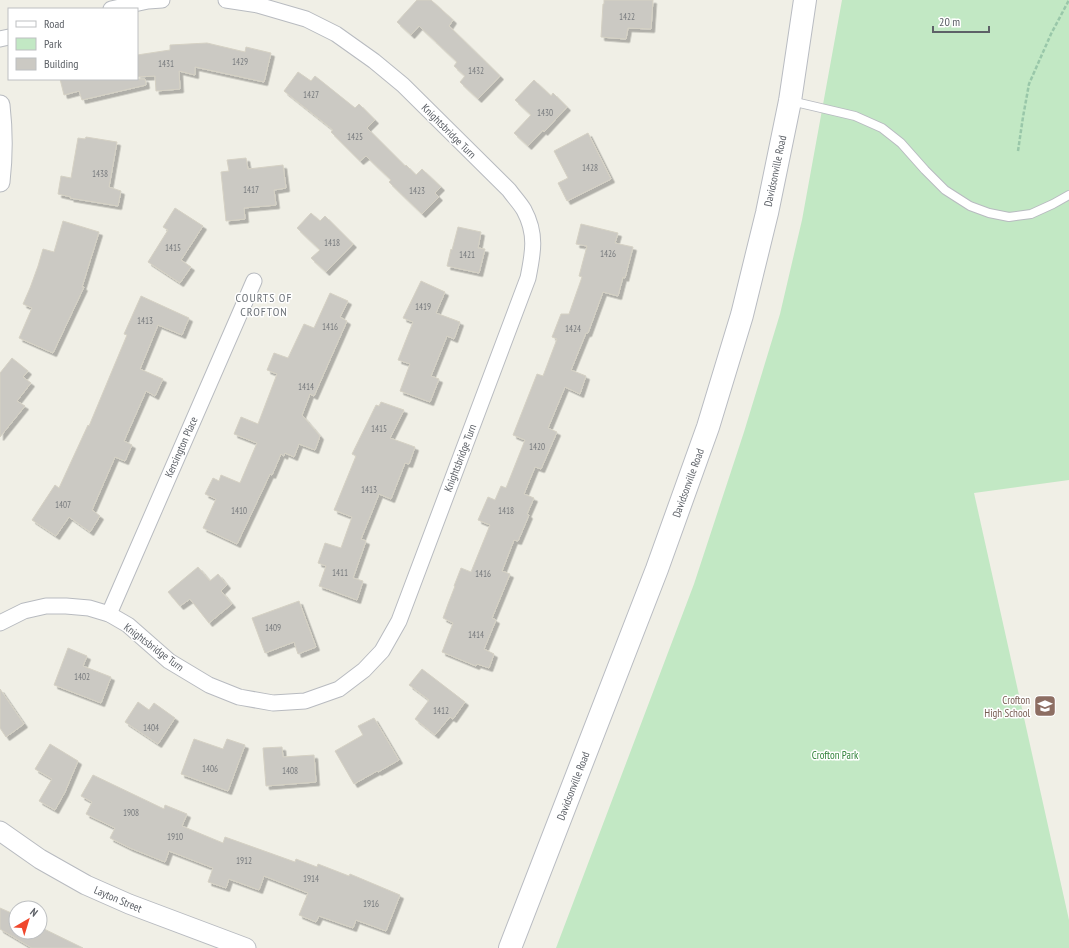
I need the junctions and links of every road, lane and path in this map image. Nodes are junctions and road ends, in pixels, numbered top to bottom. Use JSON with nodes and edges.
{"nodes":[{"id":1,"x":162,"y":0,"type":"edge"},
{"id":2,"x":226,"y":0,"type":"edge"},
{"id":3,"x":805,"y":0,"type":"edge"},
{"id":4,"x":1068,"y":0,"type":"edge"},
{"id":5,"x":116,"y":8,"type":"edge"},
{"id":6,"x":790,"y":101,"type":"junction"},
{"id":7,"x":0,"y":105,"type":"edge"},
{"id":8,"x":1018,"y":151,"type":"dead end"},
{"id":9,"x":0,"y":182,"type":"edge"},
{"id":10,"x":1069,"y":194,"type":"edge"},
{"id":11,"x":254,"y":281,"type":"dead end"},
{"id":12,"x":108,"y":614,"type":"junction"},
{"id":13,"x":0,"y":622,"type":"edge"},
{"id":14,"x":0,"y":831,"type":"edge"},
{"id":15,"x":246,"y":948,"type":"edge"},
{"id":16,"x":510,"y":948,"type":"edge"}],
"edges":[{"from":1,"to":5,"type":"street"},
{"from":2,"to":12,"type":"street","name":"Knightsbridge Turn"},
{"from":3,"to":6,"type":"main road","name":"Davidsonville Road"},
{"from":4,"to":8,"type":"path"},
{"from":6,"to":10,"type":"lane"},
{"from":6,"to":16,"type":"main road","name":"Davidsonville Road"},
{"from":7,"to":9,"type":"street"},
{"from":11,"to":12,"type":"street","name":"Kensington Place"},
{"from":12,"to":13,"type":"street","name":"Knightsbridge Turn"},
{"from":14,"to":15,"type":"street","name":"Layton Street"}]}
